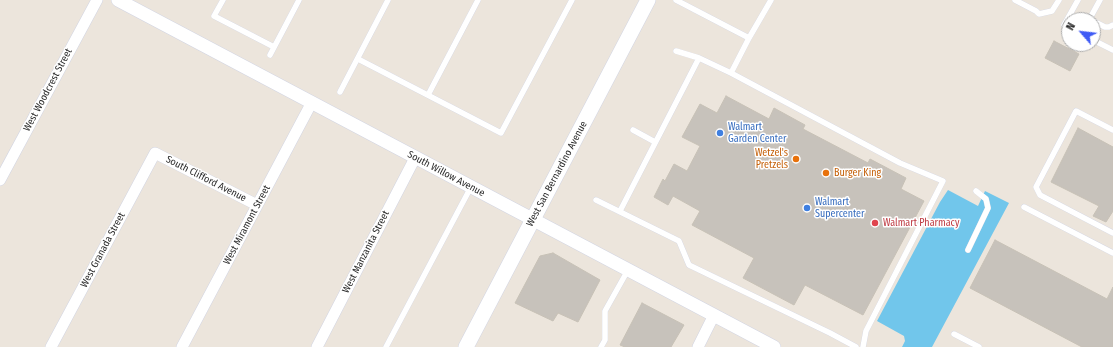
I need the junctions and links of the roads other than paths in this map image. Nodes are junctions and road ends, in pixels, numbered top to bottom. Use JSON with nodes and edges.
{"nodes":[{"id":1,"x":97,"y":0,"type":"edge"},
{"id":2,"x":118,"y":0,"type":"edge"},
{"id":3,"x":223,"y":0,"type":"edge"},
{"id":4,"x":299,"y":0,"type":"edge"},
{"id":5,"x":388,"y":0,"type":"edge"},
{"id":6,"x":478,"y":0,"type":"edge"},
{"id":7,"x":572,"y":0,"type":"edge"},
{"id":8,"x":648,"y":0,"type":"edge"},
{"id":9,"x":676,"y":0,"type":"edge"},
{"id":10,"x":771,"y":0,"type":"edge"},
{"id":11,"x":1015,"y":0,"type":"edge"},
{"id":12,"x":1059,"y":0,"type":"edge"},
{"id":13,"x":1078,"y":0,"type":"edge"},
{"id":14,"x":1100,"y":0,"type":"edge"},
{"id":15,"x":1071,"y":12,"type":"edge"},
{"id":16,"x":1095,"y":12,"type":"edge"},
{"id":17,"x":1101,"y":25,"type":"edge"},
{"id":18,"x":1113,"y":25,"type":"edge"},
{"id":19,"x":749,"y":38,"type":"junction"},
{"id":20,"x":1101,"y":44,"type":"edge"},
{"id":21,"x":274,"y":47,"type":"junction"},
{"id":22,"x":676,"y":50,"type":"dead end"},
{"id":23,"x":1113,"y":50,"type":"edge"},
{"id":24,"x":270,"y":55,"type":"dead end"},
{"id":25,"x":358,"y":58,"type":"junction"},
{"id":26,"x":699,"y":58,"type":"junction"},
{"id":27,"x":731,"y":73,"type":"junction"},
{"id":28,"x":340,"y":92,"type":"dead end"},
{"id":29,"x":428,"y":95,"type":"junction"},
{"id":30,"x":312,"y":102,"type":"junction"},
{"id":31,"x":633,"y":130,"type":"dead end"},
{"id":32,"x":1113,"y":130,"type":"edge"},
{"id":33,"x":655,"y":142,"type":"junction"},
{"id":34,"x":155,"y":153,"type":"joint"},
{"id":35,"x":415,"y":158,"type":"junction"},
{"id":36,"x":0,"y":180,"type":"edge"},
{"id":37,"x":471,"y":187,"type":"junction"},
{"id":38,"x":976,"y":191,"type":"dead end"},
{"id":39,"x":596,"y":200,"type":"dead end"},
{"id":40,"x":257,"y":205,"type":"junction"},
{"id":41,"x":1024,"y":207,"type":"dead end"},
{"id":42,"x":620,"y":211,"type":"junction"},
{"id":43,"x":533,"y":220,"type":"junction"},
{"id":44,"x":1113,"y":233,"type":"edge"},
{"id":45,"x":968,"y":250,"type":"dead end"},
{"id":46,"x":1113,"y":253,"type":"edge"},
{"id":47,"x":628,"y":270,"type":"junction"},
{"id":48,"x":714,"y":315,"type":"junction"},
{"id":49,"x":954,"y":334,"type":"dead end"},
{"id":50,"x":52,"y":347,"type":"edge"},
{"id":51,"x":182,"y":347,"type":"edge"},
{"id":52,"x":317,"y":347,"type":"edge"},
{"id":53,"x":386,"y":347,"type":"edge"},
{"id":54,"x":466,"y":347,"type":"edge"},
{"id":55,"x":602,"y":347,"type":"edge"},
{"id":56,"x":698,"y":347,"type":"edge"},
{"id":57,"x":774,"y":347,"type":"edge"},
{"id":58,"x":856,"y":347,"type":"edge"},
{"id":59,"x":863,"y":347,"type":"edge"},
{"id":60,"x":979,"y":347,"type":"edge"}],
"edges":[{"from":1,"to":36,"type":"street","name":"West Woodcrest Street"},
{"from":2,"to":30,"type":"street","name":"South Willow Avenue"},
{"from":3,"to":21,"type":"lane"},
{"from":4,"to":21,"type":"lane"},
{"from":5,"to":25,"type":"lane"},
{"from":6,"to":29,"type":"lane"},
{"from":7,"to":29,"type":"lane"},
{"from":8,"to":43,"type":"main road","name":"West San Bernardino Avenue"},
{"from":9,"to":19,"type":"lane"},
{"from":10,"to":19,"type":"lane"},
{"from":11,"to":12,"type":"lane"},
{"from":13,"to":15,"type":"lane"},
{"from":14,"to":16,"type":"lane"},
{"from":17,"to":18,"type":"lane"},
{"from":19,"to":27,"type":"lane"},
{"from":20,"to":23,"type":"lane"},
{"from":21,"to":24,"type":"lane"},
{"from":22,"to":26,"type":"lane"},
{"from":25,"to":28,"type":"lane"},
{"from":25,"to":29,"type":"lane"},
{"from":26,"to":27,"type":"lane"},
{"from":26,"to":33,"type":"lane"},
{"from":27,"to":59,"type":"lane"},
{"from":30,"to":35,"type":"street","name":"South Willow Avenue"},
{"from":30,"to":40,"type":"street","name":"West Miramont Street"},
{"from":31,"to":33,"type":"lane"},
{"from":32,"to":44,"type":"lane"},
{"from":33,"to":42,"type":"lane"},
{"from":34,"to":40,"type":"street","name":"South Clifford Avenue"},
{"from":34,"to":50,"type":"street","name":"West Granada Street"},
{"from":35,"to":37,"type":"street","name":"South Willow Avenue"},
{"from":35,"to":52,"type":"street","name":"West Manzanita Street"},
{"from":37,"to":43,"type":"street","name":"South Willow Avenue"},
{"from":37,"to":53,"type":"lane"},
{"from":38,"to":45,"type":"lane"},
{"from":39,"to":42,"type":"lane"},
{"from":40,"to":51,"type":"street","name":"West Miramont Street"},
{"from":41,"to":46,"type":"lane"},
{"from":42,"to":58,"type":"lane"},
{"from":43,"to":47,"type":"street","name":"South Willow Avenue"},
{"from":43,"to":54,"type":"main road","name":"West San Bernardino Avenue"},
{"from":47,"to":48,"type":"street","name":"South Willow Avenue"},
{"from":47,"to":55,"type":"lane"},
{"from":48,"to":56,"type":"street"},
{"from":48,"to":57,"type":"street","name":"South Willow Avenue"},
{"from":49,"to":60,"type":"lane"}]}
